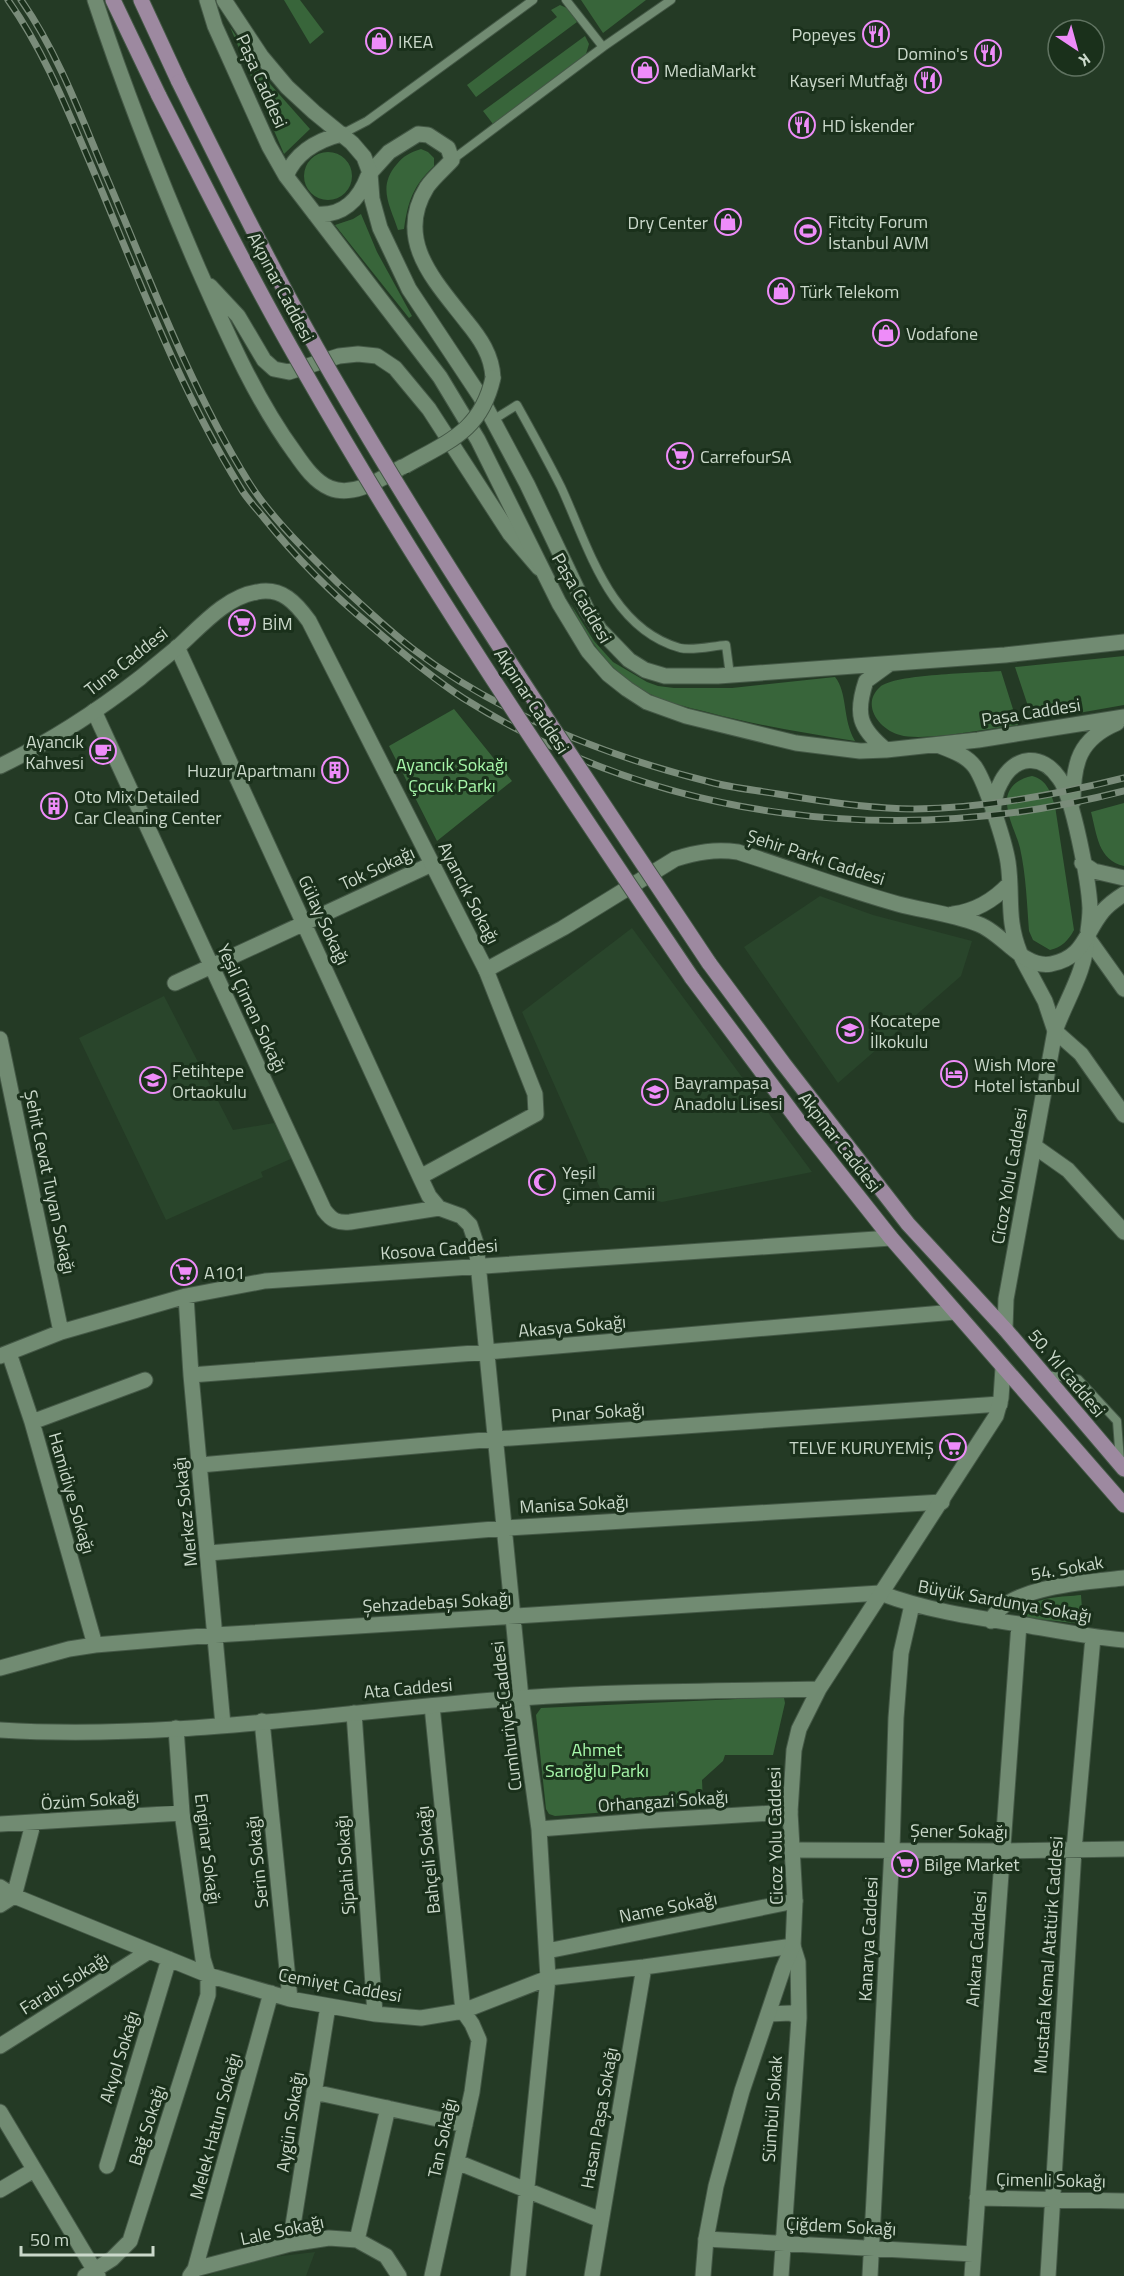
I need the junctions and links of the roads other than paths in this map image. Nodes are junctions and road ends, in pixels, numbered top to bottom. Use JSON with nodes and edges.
{"nodes":[{"id":1,"x":95,"y":0,"type":"edge"},
{"id":2,"x":113,"y":0,"type":"edge"},
{"id":3,"x":141,"y":0,"type":"edge"},
{"id":4,"x":207,"y":0,"type":"edge"},
{"id":5,"x":224,"y":0,"type":"edge"},
{"id":6,"x":533,"y":0,"type":"edge"},
{"id":7,"x":566,"y":0,"type":"edge"},
{"id":8,"x":671,"y":0,"type":"edge"},
{"id":9,"x":603,"y":47,"type":"junction"},
{"id":10,"x":342,"y":134,"type":"junction"},
{"id":11,"x":452,"y":160,"type":"junction"},
{"id":12,"x":370,"y":173,"type":"junction"},
{"id":13,"x":286,"y":176,"type":"junction"},
{"id":14,"x":315,"y":214,"type":"junction"},
{"id":15,"x":205,"y":283,"type":"junction"},
{"id":16,"x":493,"y":420,"type":"junction"},
{"id":17,"x":546,"y":576,"type":"junction"},
{"id":18,"x":275,"y":591,"type":"joint"},
{"id":19,"x":1124,"y":642,"type":"edge"},
{"id":20,"x":177,"y":647,"type":"junction"},
{"id":21,"x":890,"y":663,"type":"junction"},
{"id":22,"x":730,"y":675,"type":"junction"},
{"id":23,"x":94,"y":711,"type":"junction"},
{"id":24,"x":1124,"y":718,"type":"edge"},
{"id":25,"x":937,"y":745,"type":"junction"},
{"id":26,"x":886,"y":750,"type":"junction"},
{"id":27,"x":0,"y":766,"type":"edge"},
{"id":28,"x":993,"y":813,"type":"junction"},
{"id":29,"x":1074,"y":817,"type":"junction"},
{"id":30,"x":1082,"y":863,"type":"junction"},
{"id":31,"x":432,"y":864,"type":"junction"},
{"id":32,"x":1124,"y":878,"type":"edge"},
{"id":33,"x":1009,"y":884,"type":"junction"},
{"id":34,"x":1124,"y":894,"type":"edge"},
{"id":35,"x":948,"y":915,"type":"junction"},
{"id":36,"x":304,"y":924,"type":"junction"},
{"id":37,"x":1087,"y":937,"type":"junction"},
{"id":38,"x":1023,"y":957,"type":"junction"},
{"id":39,"x":212,"y":966,"type":"junction"},
{"id":40,"x":486,"y":970,"type":"junction"},
{"id":41,"x":175,"y":983,"type":"dead end"},
{"id":42,"x":1124,"y":989,"type":"edge"},
{"id":43,"x":1055,"y":1031,"type":"junction"},
{"id":44,"x":0,"y":1039,"type":"edge"},
{"id":45,"x":1124,"y":1115,"type":"edge"},
{"id":46,"x":1034,"y":1146,"type":"junction"},
{"id":47,"x":420,"y":1177,"type":"junction"},
{"id":48,"x":439,"y":1208,"type":"junction"},
{"id":49,"x":1124,"y":1232,"type":"edge"},
{"id":50,"x":891,"y":1238,"type":"junction"},
{"id":51,"x":479,"y":1266,"type":"junction"},
{"id":52,"x":186,"y":1296,"type":"junction"},
{"id":53,"x":955,"y":1312,"type":"junction"},
{"id":54,"x":1005,"y":1329,"type":"junction"},
{"id":55,"x":61,"y":1332,"type":"junction"},
{"id":56,"x":487,"y":1352,"type":"junction"},
{"id":57,"x":4,"y":1355,"type":"edge"},
{"id":58,"x":1003,"y":1368,"type":"junction"},
{"id":59,"x":1043,"y":1374,"type":"junction"},
{"id":60,"x":191,"y":1375,"type":"junction"},
{"id":61,"x":145,"y":1380,"type":"dead end"},
{"id":62,"x":1000,"y":1404,"type":"junction"},
{"id":63,"x":32,"y":1422,"type":"junction"},
{"id":64,"x":496,"y":1439,"type":"junction"},
{"id":65,"x":200,"y":1465,"type":"junction"},
{"id":66,"x":1122,"y":1467,"type":"edge"},
{"id":67,"x":942,"y":1502,"type":"junction"},
{"id":68,"x":1124,"y":1505,"type":"edge"},
{"id":69,"x":506,"y":1528,"type":"junction"},
{"id":70,"x":209,"y":1553,"type":"junction"},
{"id":71,"x":1124,"y":1578,"type":"edge"},
{"id":72,"x":880,"y":1593,"type":"junction"},
{"id":73,"x":912,"y":1605,"type":"junction"},
{"id":74,"x":514,"y":1617,"type":"junction"},
{"id":75,"x":991,"y":1621,"type":"junction"},
{"id":76,"x":1019,"y":1624,"type":"junction"},
{"id":77,"x":216,"y":1635,"type":"junction"},
{"id":78,"x":1094,"y":1638,"type":"junction"},
{"id":79,"x":1124,"y":1640,"type":"edge"},
{"id":80,"x":95,"y":1645,"type":"junction"},
{"id":81,"x":0,"y":1668,"type":"edge"},
{"id":82,"x":819,"y":1689,"type":"junction"},
{"id":83,"x":521,"y":1698,"type":"junction"},
{"id":84,"x":432,"y":1706,"type":"junction"},
{"id":85,"x":354,"y":1713,"type":"junction"},
{"id":86,"x":262,"y":1721,"type":"junction"},
{"id":87,"x":223,"y":1725,"type":"junction"},
{"id":88,"x":176,"y":1728,"type":"junction"},
{"id":89,"x":0,"y":1730,"type":"edge"},
{"id":90,"x":790,"y":1812,"type":"junction"},
{"id":91,"x":183,"y":1813,"type":"junction"},
{"id":92,"x":0,"y":1824,"type":"edge"},
{"id":93,"x":33,"y":1824,"type":"junction"},
{"id":94,"x":539,"y":1829,"type":"junction"},
{"id":95,"x":1124,"y":1849,"type":"edge"},
{"id":96,"x":793,"y":1850,"type":"junction"},
{"id":97,"x":892,"y":1850,"type":"junction"},
{"id":98,"x":1074,"y":1850,"type":"junction"},
{"id":99,"x":1002,"y":1851,"type":"junction"},
{"id":100,"x":0,"y":1887,"type":"edge"},
{"id":101,"x":14,"y":1896,"type":"junction"},
{"id":102,"x":795,"y":1901,"type":"junction"},
{"id":103,"x":0,"y":1905,"type":"edge"},
{"id":104,"x":793,"y":1946,"type":"junction"},
{"id":105,"x":547,"y":1951,"type":"junction"},
{"id":106,"x":148,"y":1952,"type":"junction"},
{"id":107,"x":169,"y":1959,"type":"junction"},
{"id":108,"x":644,"y":1967,"type":"junction"},
{"id":109,"x":208,"y":1975,"type":"junction"},
{"id":110,"x":548,"y":1978,"type":"junction"},
{"id":111,"x":272,"y":1993,"type":"junction"},
{"id":112,"x":290,"y":1999,"type":"junction"},
{"id":113,"x":328,"y":2006,"type":"junction"},
{"id":114,"x":463,"y":2011,"type":"junction"},
{"id":115,"x":375,"y":2014,"type":"junction"},
{"id":116,"x":769,"y":2014,"type":"junction"},
{"id":117,"x":799,"y":2018,"type":"junction"},
{"id":118,"x":0,"y":2046,"type":"edge"},
{"id":119,"x":314,"y":2092,"type":"junction"},
{"id":120,"x":388,"y":2108,"type":"junction"},
{"id":121,"x":0,"y":2112,"type":"edge"},
{"id":122,"x":465,"y":2125,"type":"junction"},
{"id":123,"x":457,"y":2162,"type":"junction"},
{"id":124,"x":107,"y":2166,"type":"dead end"},
{"id":125,"x":34,"y":2170,"type":"junction"},
{"id":126,"x":0,"y":2190,"type":"edge"},
{"id":127,"x":526,"y":2190,"type":"junction"},
{"id":128,"x":977,"y":2198,"type":"junction"},
{"id":129,"x":1052,"y":2200,"type":"junction"},
{"id":130,"x":1124,"y":2201,"type":"edge"},
{"id":131,"x":601,"y":2220,"type":"junction"},
{"id":132,"x":706,"y":2239,"type":"junction"},
{"id":133,"x":357,"y":2240,"type":"junction"},
{"id":134,"x":783,"y":2243,"type":"junction"},
{"id":135,"x":290,"y":2244,"type":"junction"},
{"id":136,"x":872,"y":2247,"type":"junction"},
{"id":137,"x":973,"y":2254,"type":"junction"},
{"id":138,"x":193,"y":2273,"type":"edge"},
{"id":139,"x":92,"y":2274,"type":"edge"},
{"id":140,"x":399,"y":2276,"type":"edge"},
{"id":141,"x":432,"y":2276,"type":"edge"},
{"id":142,"x":518,"y":2276,"type":"edge"},
{"id":143,"x":592,"y":2276,"type":"edge"},
{"id":144,"x":703,"y":2276,"type":"edge"},
{"id":145,"x":781,"y":2276,"type":"edge"},
{"id":146,"x":870,"y":2276,"type":"edge"},
{"id":147,"x":972,"y":2276,"type":"edge"},
{"id":148,"x":1048,"y":2276,"type":"edge"}],
"edges":[{"from":1,"to":15,"type":"street"},
{"from":2,"to":50,"type":"main road","name":"Akpınar Caddesi","bridge":true},
{"from":3,"to":54,"type":"main road","name":"Akpınar Caddesi","bridge":true},
{"from":4,"to":13,"type":"street","name":"Paşa Caddesi"},
{"from":5,"to":10,"type":"street","name":"Paşa Caddesi"},
{"from":6,"to":10,"type":"lane"},
{"from":7,"to":9,"type":"lane"},
{"from":8,"to":9,"type":"lane"},
{"from":9,"to":11,"type":"lane"},
{"from":10,"to":12,"type":"street"},
{"from":10,"to":13,"type":"street"},
{"from":11,"to":12,"type":"street"},
{"from":11,"to":15,"type":"street","bridge":true},
{"from":12,"to":14,"type":"street"},
{"from":12,"to":16,"type":"street","name":"Paşa Caddesi"},
{"from":13,"to":14,"type":"street"},
{"from":14,"to":17,"type":"street","name":"Paşa Caddesi"},
{"from":15,"to":17,"type":"street"},
{"from":16,"to":22,"type":"street","name":"Paşa Caddesi"},
{"from":16,"to":22,"type":"lane"},
{"from":17,"to":26,"type":"street","name":"Paşa Caddesi"},
{"from":18,"to":20,"type":"street","name":"Tuna Caddesi"},
{"from":18,"to":31,"type":"street","name":"Ayancık Sokağı"},
{"from":19,"to":21,"type":"street","name":"Paşa Caddesi"},
{"from":20,"to":23,"type":"street","name":"Tuna Caddesi"},
{"from":20,"to":36,"type":"street","name":"Gülay Sokağı"},
{"from":21,"to":22,"type":"street","name":"Paşa Caddesi"},
{"from":21,"to":26,"type":"street"},
{"from":23,"to":27,"type":"street","name":"Tuna Caddesi"},
{"from":23,"to":39,"type":"street","name":"Yeşil Çimen Sokağı"},
{"from":24,"to":25,"type":"street","name":"Paşa Caddesi"},
{"from":24,"to":29,"type":"street"},
{"from":25,"to":26,"type":"street","name":"Paşa Caddesi"},
{"from":25,"to":28,"type":"street"},
{"from":28,"to":29,"type":"street"},
{"from":28,"to":33,"type":"street"},
{"from":29,"to":30,"type":"street"},
{"from":30,"to":32,"type":"street"},
{"from":30,"to":37,"type":"street"},
{"from":31,"to":36,"type":"street","name":"Tok Sokağı"},
{"from":31,"to":40,"type":"street","name":"Ayancık Sokağı"},
{"from":33,"to":35,"type":"street","name":"Şehir Parkı Caddesi"},
{"from":33,"to":38,"type":"street"},
{"from":34,"to":37,"type":"street","name":"Şehir Parkı Caddesi"},
{"from":35,"to":38,"type":"street","name":"Şehir Parkı Caddesi"},
{"from":35,"to":40,"type":"street","name":"Şehir Parkı Caddesi"},
{"from":36,"to":39,"type":"street","name":"Tok Sokağı"},
{"from":36,"to":47,"type":"street","name":"Gülay Sokağı"},
{"from":37,"to":38,"type":"street","name":"Şehir Parkı Caddesi"},
{"from":37,"to":42,"type":"street"},
{"from":37,"to":43,"type":"street","name":"Cicoz Yolu Caddesi"},
{"from":38,"to":43,"type":"street"},
{"from":39,"to":41,"type":"street","name":"Tok Sokağı"},
{"from":39,"to":48,"type":"street","name":"Yeşil Çimen Sokağı"},
{"from":40,"to":47,"type":"street","name":"Ayancık Sokağı"},
{"from":43,"to":45,"type":"street"},
{"from":43,"to":46,"type":"street","name":"Cicoz Yolu Caddesi"},
{"from":44,"to":55,"type":"street","name":"Şehit Cevat Tuyan Sokağı"},
{"from":46,"to":49,"type":"street"},
{"from":46,"to":54,"type":"street","name":"Cicoz Yolu Caddesi"},
{"from":47,"to":48,"type":"street","name":"Gülay Sokağı"},
{"from":48,"to":51,"type":"street","name":"Cumhuriyet Caddesi"},
{"from":50,"to":51,"type":"street","name":"Kosova Caddesi"},
{"from":50,"to":53,"type":"main road","name":"Akpınar Caddesi"},
{"from":51,"to":52,"type":"street","name":"Kosova Caddesi"},
{"from":51,"to":56,"type":"street","name":"Cumhuriyet Caddesi"},
{"from":52,"to":55,"type":"street","name":"Kosova Caddesi"},
{"from":52,"to":60,"type":"street","name":"Merkez Sokağı"},
{"from":53,"to":56,"type":"street","name":"Akasya Sokağı"},
{"from":53,"to":58,"type":"main road","name":"Akpınar Caddesi"},
{"from":54,"to":58,"type":"main road"},
{"from":54,"to":59,"type":"main road","name":"50. Yıl Caddesi"},
{"from":55,"to":57,"type":"street","name":"Kosova Caddesi"},
{"from":56,"to":60,"type":"street","name":"Akasya Sokağı"},
{"from":56,"to":64,"type":"street","name":"Cumhuriyet Caddesi"},
{"from":57,"to":63,"type":"street","name":"Hamidiye Sokağı"},
{"from":58,"to":62,"type":"street","name":"Cicoz Yolu Caddesi"},
{"from":58,"to":68,"type":"main road"},
{"from":59,"to":66,"type":"main road","name":"50. Yıl Caddesi"},
{"from":59,"to":66,"type":"lane"},
{"from":60,"to":65,"type":"street","name":"Merkez Sokağı"},
{"from":61,"to":63,"type":"street"},
{"from":62,"to":64,"type":"street","name":"Pınar Sokağı"},
{"from":62,"to":67,"type":"street","name":"Cicoz Yolu Caddesi"},
{"from":63,"to":80,"type":"street","name":"Hamidiye Sokağı"},
{"from":64,"to":65,"type":"street","name":"Pınar Sokağı"},
{"from":64,"to":69,"type":"street","name":"Cumhuriyet Caddesi"},
{"from":65,"to":70,"type":"street","name":"Merkez Sokağı"},
{"from":67,"to":69,"type":"street","name":"Manisa Sokağı"},
{"from":67,"to":72,"type":"street","name":"Cicoz Yolu Caddesi"},
{"from":69,"to":70,"type":"street","name":"Manisa Sokağı"},
{"from":69,"to":74,"type":"street","name":"Cumhuriyet Caddesi"},
{"from":70,"to":77,"type":"street","name":"Merkez Sokağı"},
{"from":71,"to":75,"type":"street","name":"54. Sokak"},
{"from":72,"to":73,"type":"street","name":"Büyük Sardunya Sokağı"},
{"from":72,"to":74,"type":"street","name":"Şehzadebaşı Sokağı"},
{"from":72,"to":82,"type":"street","name":"Cicoz Yolu Caddesi"},
{"from":73,"to":75,"type":"street","name":"Büyük Sardunya Sokağı"},
{"from":73,"to":97,"type":"street","name":"Kanarya Caddesi"},
{"from":74,"to":77,"type":"street","name":"Şehzadebaşı Sokağı"},
{"from":74,"to":83,"type":"street","name":"Cumhuriyet Caddesi"},
{"from":75,"to":76,"type":"street","name":"Büyük Sardunya Sokağı"},
{"from":76,"to":78,"type":"street","name":"Büyük Sardunya Sokağı"},
{"from":76,"to":99,"type":"street","name":"Ankara Caddesi"},
{"from":77,"to":80,"type":"street","name":"Şehzadebaşı Sokağı"},
{"from":77,"to":87,"type":"street","name":"Merkez Sokağı"},
{"from":78,"to":79,"type":"street","name":"Büyük Sardunya Sokağı"},
{"from":78,"to":98,"type":"street","name":"Mustafa Kemal Atatürk Caddesi"},
{"from":80,"to":81,"type":"street","name":"Şehzadebaşı Sokağı"},
{"from":82,"to":83,"type":"street","name":"Ata Caddesi"},
{"from":82,"to":90,"type":"street","name":"Cicoz Yolu Caddesi"},
{"from":83,"to":84,"type":"street","name":"Ata Caddesi"},
{"from":83,"to":94,"type":"street","name":"Cumhuriyet Caddesi"},
{"from":84,"to":85,"type":"street","name":"Ata Caddesi"},
{"from":84,"to":114,"type":"street","name":"Bahçeli Sokağı"},
{"from":85,"to":86,"type":"street","name":"Ata Caddesi"},
{"from":85,"to":115,"type":"street","name":"Sipahi Sokağı"},
{"from":86,"to":87,"type":"street","name":"Ata Caddesi"},
{"from":86,"to":112,"type":"street","name":"Serin Sokağı"},
{"from":87,"to":88,"type":"street","name":"Ata Caddesi"},
{"from":88,"to":89,"type":"street","name":"Ata Caddesi"},
{"from":88,"to":91,"type":"street","name":"Enginar Sokağı"},
{"from":90,"to":94,"type":"street","name":"Orhangazi Sokağı"},
{"from":90,"to":96,"type":"street","name":"Cicoz Yolu Caddesi"},
{"from":91,"to":93,"type":"street","name":"Özüm Sokağı"},
{"from":91,"to":109,"type":"street","name":"Enginar Sokağı"},
{"from":92,"to":93,"type":"street","name":"Özüm Sokağı"},
{"from":93,"to":101,"type":"street"},
{"from":94,"to":105,"type":"street","name":"Cumhuriyet Caddesi"},
{"from":95,"to":98,"type":"street","name":"Şener Sokağı"},
{"from":96,"to":97,"type":"street","name":"Şener Sokağı"},
{"from":96,"to":102,"type":"street","name":"Cicoz Yolu Caddesi"},
{"from":97,"to":99,"type":"street","name":"Şener Sokağı"},
{"from":97,"to":136,"type":"street","name":"Kanarya Caddesi"},
{"from":98,"to":99,"type":"street","name":"Şener Sokağı"},
{"from":98,"to":129,"type":"street","name":"Mustafa Kemal Atatürk Caddesi"},
{"from":99,"to":128,"type":"street","name":"Ankara Caddesi"},
{"from":100,"to":101,"type":"street","name":"Cemiyet Caddesi"},
{"from":101,"to":103,"type":"street"},
{"from":101,"to":106,"type":"street","name":"Cemiyet Caddesi"},
{"from":102,"to":104,"type":"street","name":"Cicoz Yolu Caddesi"},
{"from":102,"to":105,"type":"street","name":"Name Sokağı"},
{"from":104,"to":108,"type":"street","name":"Cemiyet Caddesi"},
{"from":104,"to":116,"type":"street","name":"Cicoz Yolu Caddesi"},
{"from":104,"to":117,"type":"street","name":"Sümbül Sokak"},
{"from":105,"to":110,"type":"street","name":"Cumhuriyet Caddesi"},
{"from":106,"to":107,"type":"street","name":"Cemiyet Caddesi"},
{"from":106,"to":118,"type":"street","name":"Farabi Sokağı"},
{"from":107,"to":109,"type":"street","name":"Cemiyet Caddesi"},
{"from":107,"to":124,"type":"street","name":"Akyol Sokağı"},
{"from":108,"to":110,"type":"street","name":"Cemiyet Caddesi"},
{"from":108,"to":131,"type":"street","name":"Hasan Paşa Sokağı"},
{"from":109,"to":111,"type":"street","name":"Cemiyet Caddesi"},
{"from":109,"to":139,"type":"street","name":"Bağ Sokağı"},
{"from":110,"to":114,"type":"street","name":"Cemiyet Caddesi"},
{"from":110,"to":127,"type":"street","name":"Cumhuriyet Caddesi"},
{"from":111,"to":112,"type":"street","name":"Cemiyet Caddesi"},
{"from":111,"to":138,"type":"street","name":"Melek Hatun Sokağı"},
{"from":112,"to":113,"type":"street","name":"Cemiyet Caddesi"},
{"from":113,"to":115,"type":"street","name":"Cemiyet Caddesi"},
{"from":113,"to":119,"type":"street","name":"Aygün Sokağı"},
{"from":114,"to":115,"type":"street","name":"Cemiyet Caddesi"},
{"from":114,"to":122,"type":"street","name":"Tan Sokağı"},
{"from":116,"to":117,"type":"street"},
{"from":116,"to":132,"type":"street","name":"Cicoz Yolu Caddesi"},
{"from":117,"to":134,"type":"street","name":"Sümbül Sokak"},
{"from":119,"to":120,"type":"street"},
{"from":119,"to":135,"type":"street","name":"Aygün Sokağı"},
{"from":120,"to":122,"type":"street"},
{"from":120,"to":133,"type":"street"},
{"from":121,"to":125,"type":"street"},
{"from":122,"to":123,"type":"street","name":"Tan Sokağı"},
{"from":123,"to":127,"type":"street"},
{"from":123,"to":141,"type":"street","name":"Tan Sokağı"},
{"from":125,"to":126,"type":"street"},
{"from":125,"to":139,"type":"street"},
{"from":127,"to":131,"type":"street"},
{"from":127,"to":142,"type":"street","name":"Cumhuriyet Caddesi"},
{"from":128,"to":129,"type":"street","name":"Çimenli Sokağı"},
{"from":128,"to":137,"type":"street","name":"Ankara Caddesi"},
{"from":129,"to":130,"type":"street","name":"Çimenli Sokağı"},
{"from":129,"to":148,"type":"street","name":"Mustafa Kemal Atatürk Caddesi"},
{"from":131,"to":143,"type":"street","name":"Hasan Paşa Sokağı"},
{"from":132,"to":134,"type":"street","name":"Çiğdem Sokağı"},
{"from":132,"to":144,"type":"street","name":"Cicoz Yolu Caddesi"},
{"from":133,"to":135,"type":"street","name":"Lale Sokağı"},
{"from":133,"to":140,"type":"street","name":"Lale Sokağı"},
{"from":134,"to":136,"type":"street","name":"Çiğdem Sokağı"},
{"from":134,"to":145,"type":"street","name":"Sümbül Sokak"},
{"from":135,"to":138,"type":"street","name":"Lale Sokağı"},
{"from":136,"to":137,"type":"street","name":"Çiğdem Sokağı"},
{"from":136,"to":146,"type":"street","name":"Kanarya Caddesi"},
{"from":137,"to":147,"type":"street","name":"Ankara Caddesi"}]}
